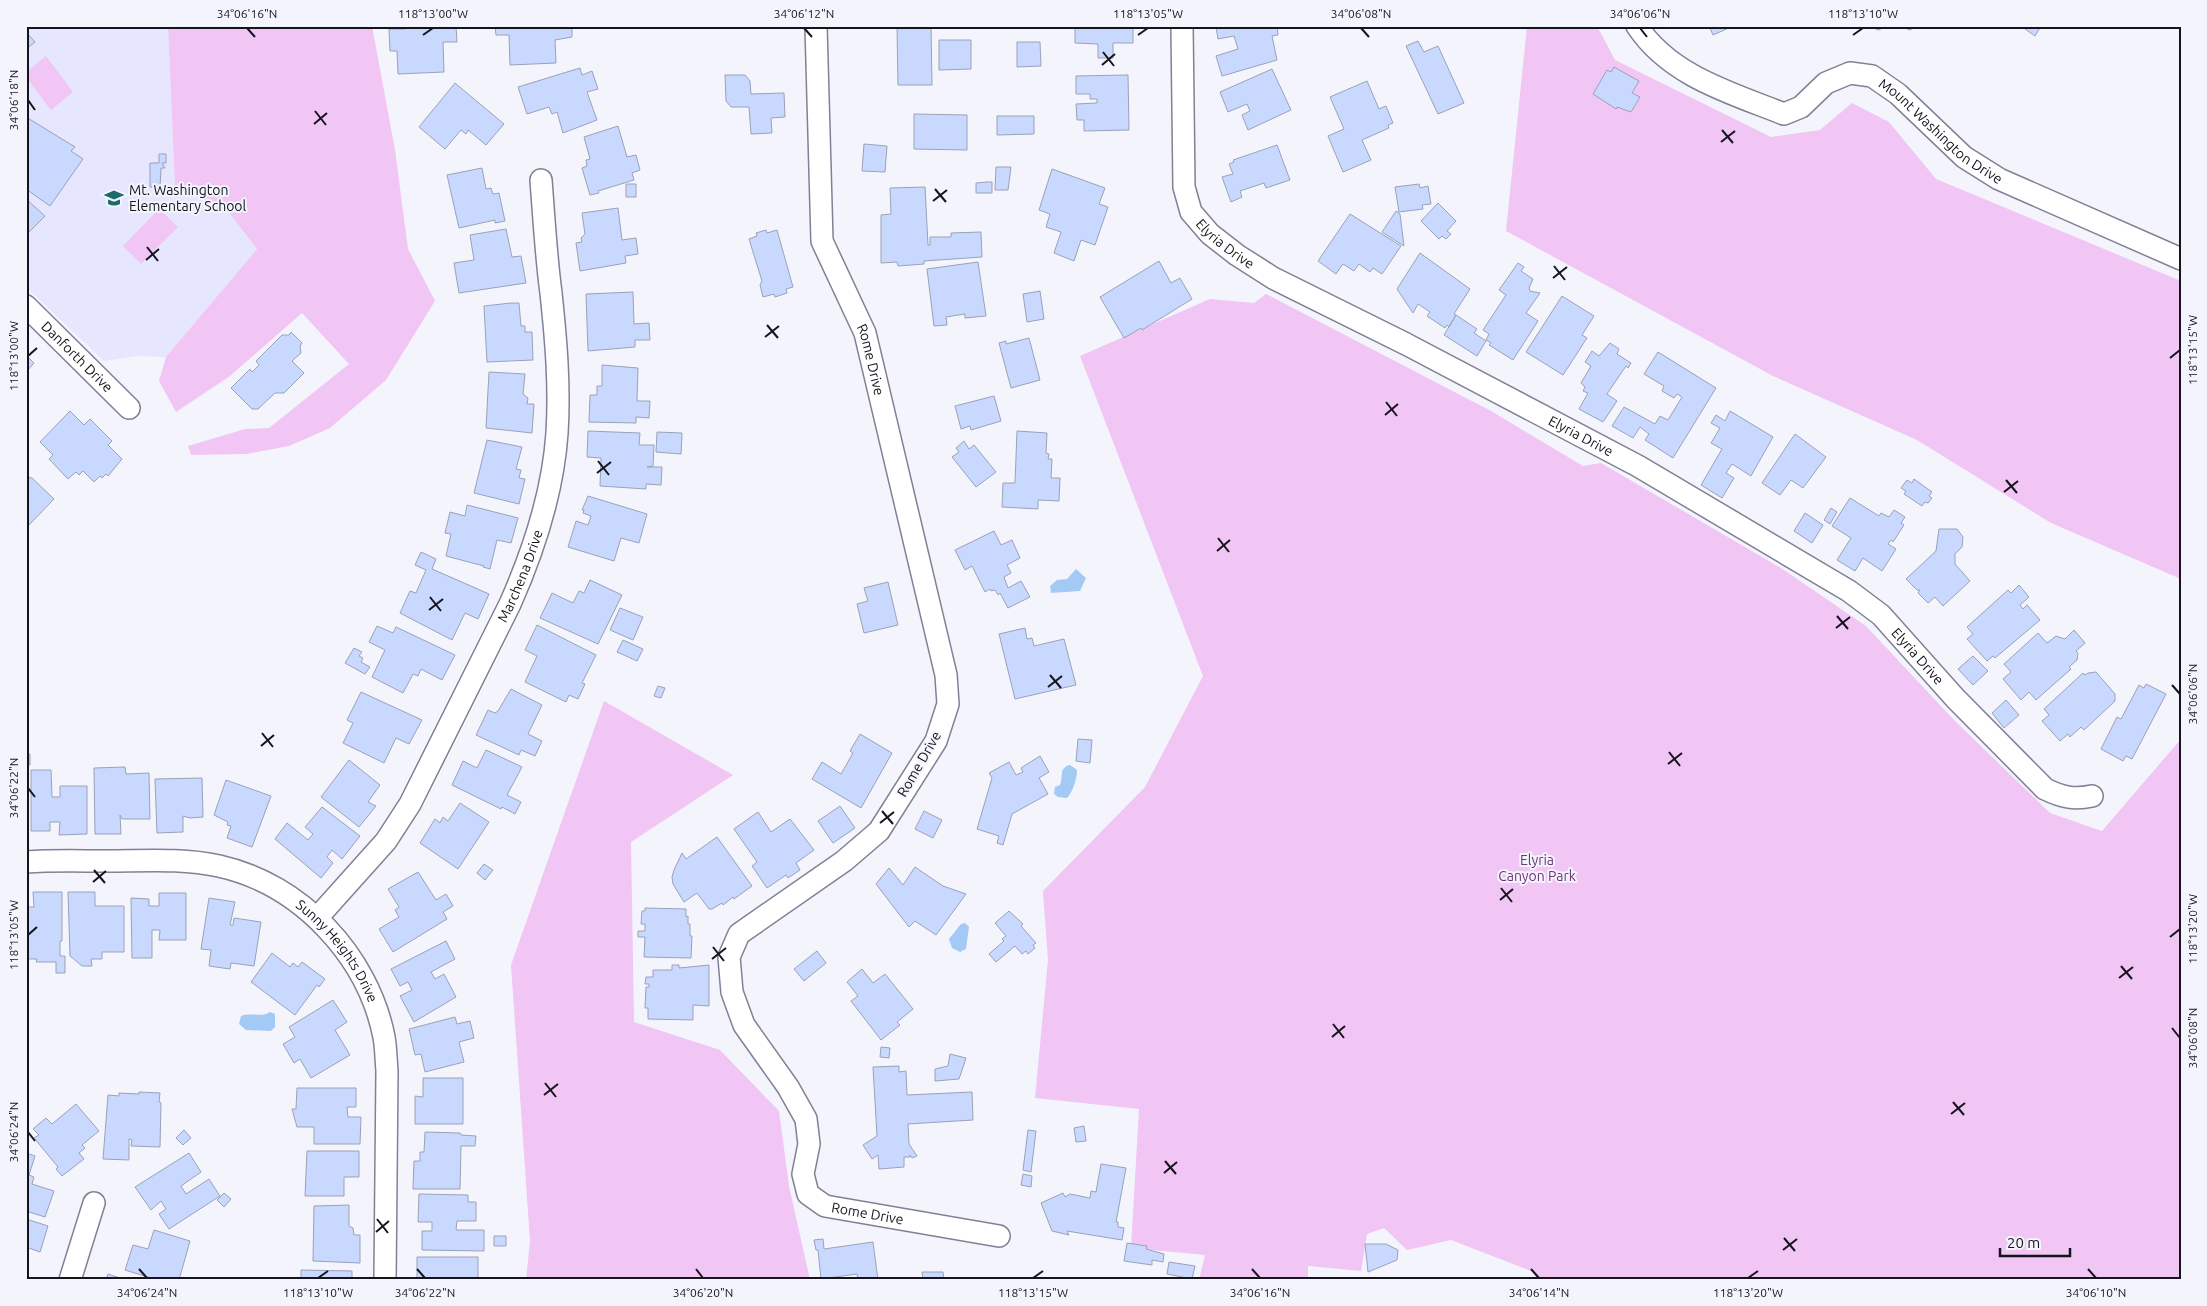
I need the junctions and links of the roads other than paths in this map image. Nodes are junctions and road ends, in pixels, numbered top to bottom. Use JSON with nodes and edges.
{"nodes":[{"id":1,"x":816,"y":26,"type":"edge"},
{"id":2,"x":1182,"y":26,"type":"edge"},
{"id":3,"x":1637,"y":26,"type":"edge"},
{"id":4,"x":541,"y":180,"type":"dead end"},
{"id":5,"x":2181,"y":258,"type":"edge"},
{"id":6,"x":26,"y":306,"type":"edge"},
{"id":7,"x":129,"y":408,"type":"dead end"},
{"id":8,"x":2092,"y":796,"type":"dead end"},
{"id":9,"x":26,"y":862,"type":"edge"},
{"id":10,"x":317,"y":918,"type":"junction"},
{"id":11,"x":94,"y":1203,"type":"dead end"},
{"id":12,"x":999,"y":1236,"type":"dead end"},
{"id":13,"x":70,"y":1280,"type":"edge"},
{"id":14,"x":385,"y":1280,"type":"edge"}],
"edges":[{"from":1,"to":12,"type":"street","name":"Rome Drive"},
{"from":2,"to":8,"type":"street","name":"Elyria Drive"},
{"from":3,"to":5,"type":"street","name":"Mount Washington Drive"},
{"from":4,"to":10,"type":"street","name":"Marchena Drive"},
{"from":6,"to":7,"type":"street","name":"Danforth Drive"},
{"from":9,"to":10,"type":"street","name":"Sunny Heights Drive"},
{"from":10,"to":14,"type":"street","name":"Sunny Heights Drive"},
{"from":11,"to":13,"type":"street"}]}
